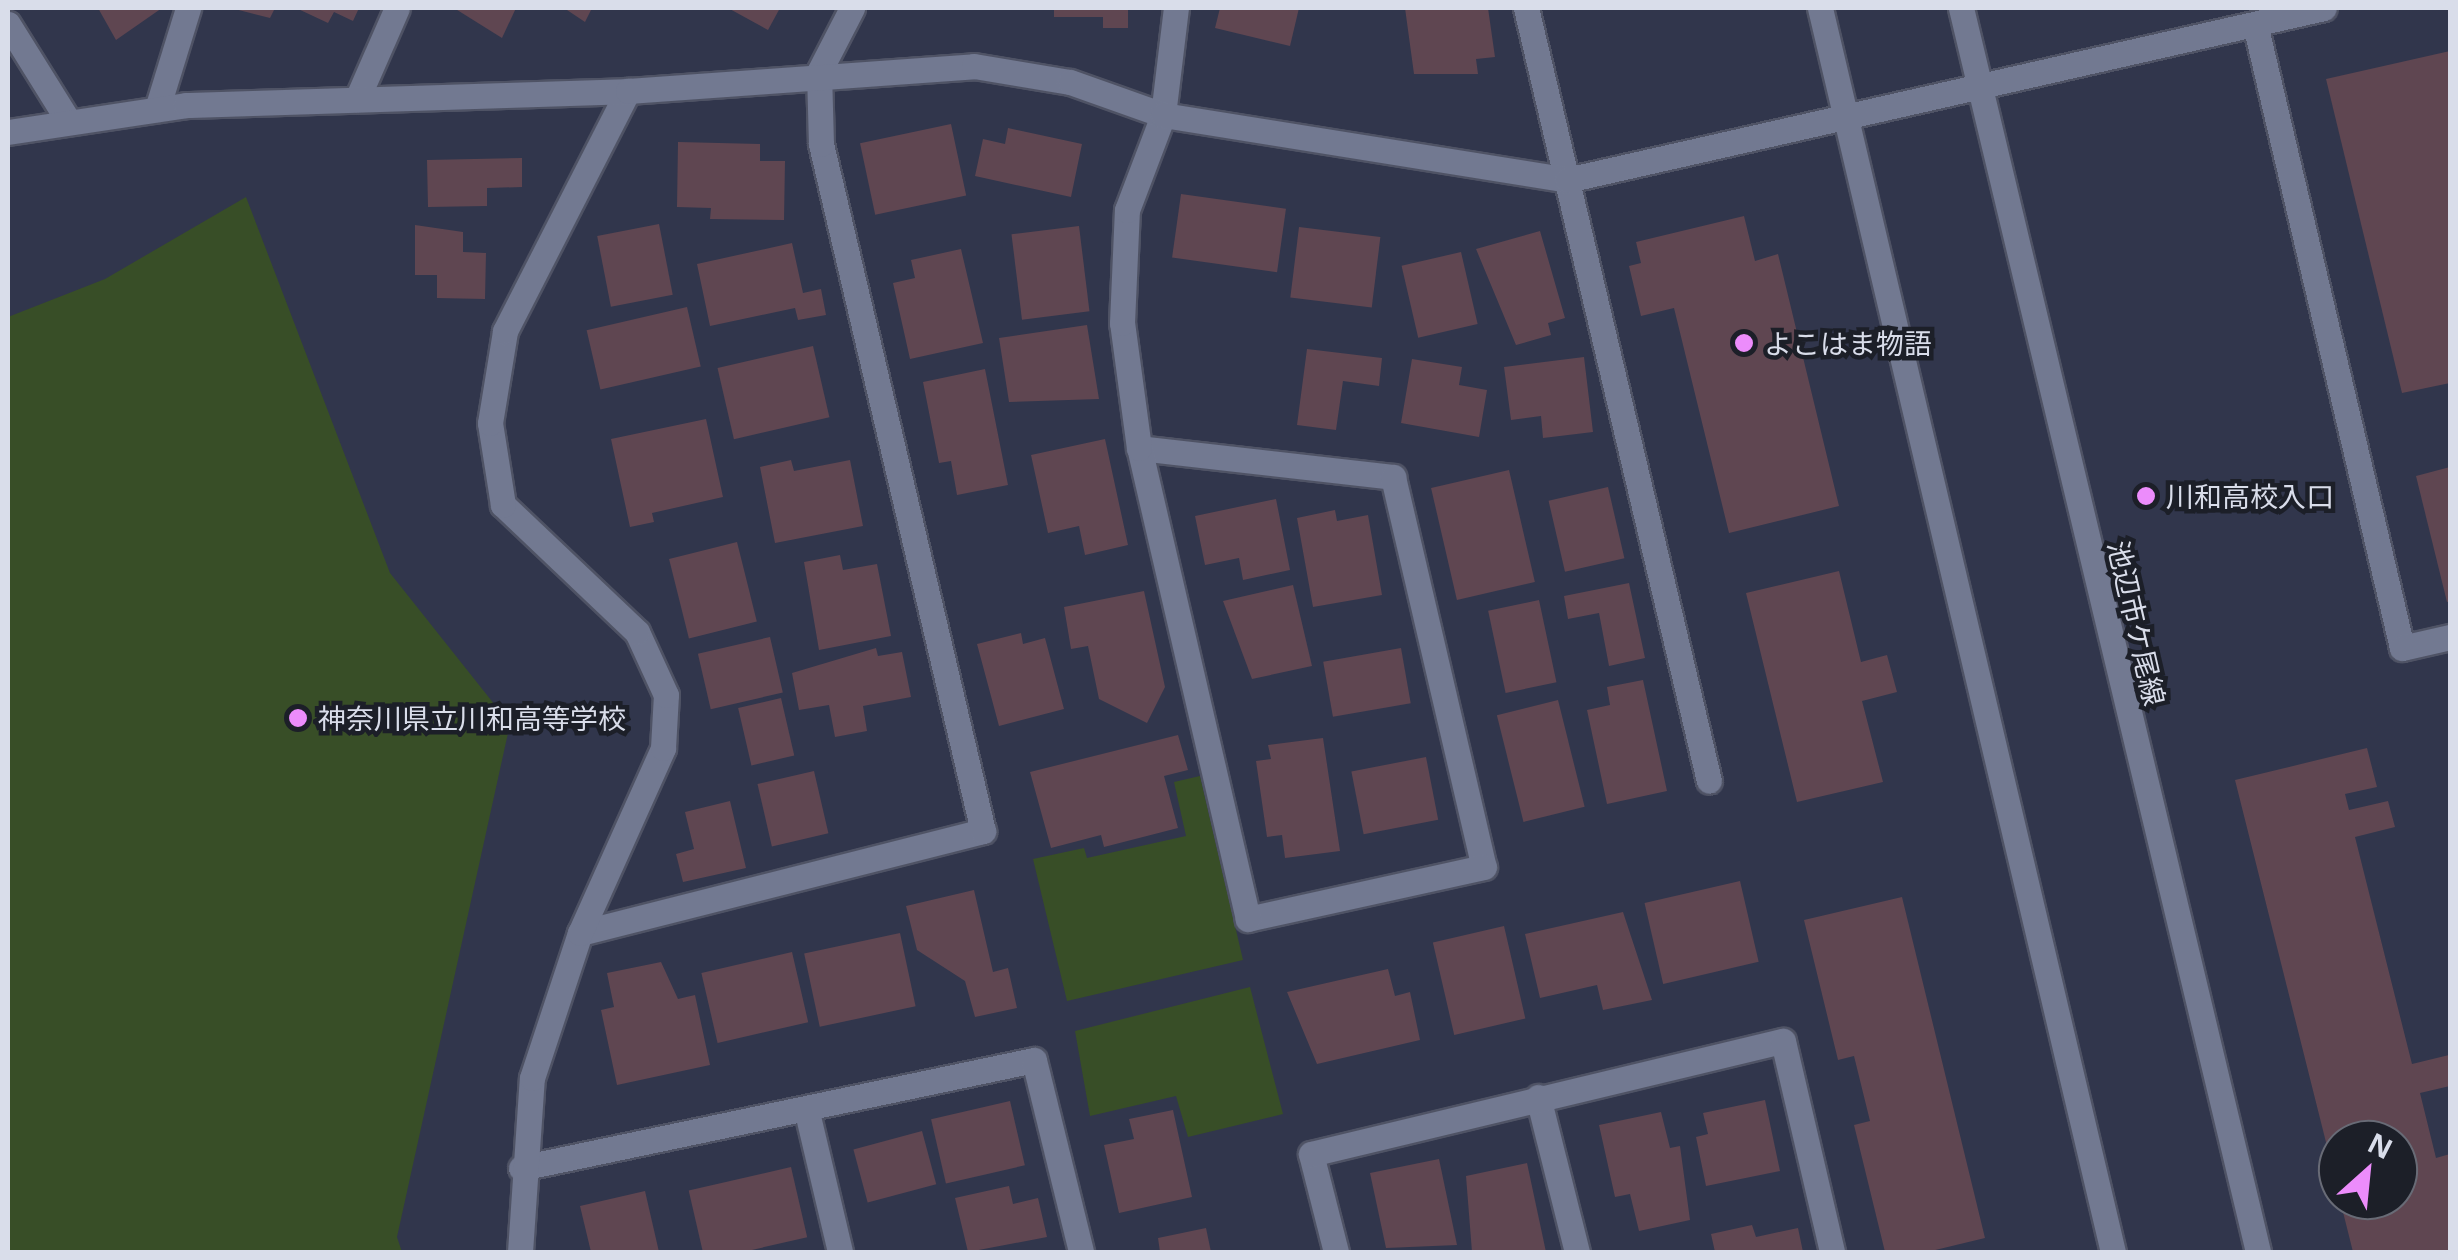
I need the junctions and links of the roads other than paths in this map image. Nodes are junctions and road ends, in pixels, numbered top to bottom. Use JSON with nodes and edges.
{"nodes":[{"id":1,"x":188,"y":8,"type":"edge"},
{"id":2,"x":397,"y":8,"type":"edge"},
{"id":3,"x":852,"y":8,"type":"edge"},
{"id":4,"x":1176,"y":8,"type":"edge"},
{"id":5,"x":1526,"y":8,"type":"edge"},
{"id":6,"x":1820,"y":8,"type":"edge"},
{"id":7,"x":1960,"y":8,"type":"edge"},
{"id":8,"x":2324,"y":8,"type":"edge"},
{"id":9,"x":8,"y":24,"type":"edge"},
{"id":10,"x":2256,"y":24,"type":"junction"},
{"id":11,"x":820,"y":72,"type":"junction"},
{"id":12,"x":1979,"y":82,"type":"junction"},
{"id":13,"x":628,"y":91,"type":"junction"},
{"id":14,"x":357,"y":99,"type":"junction"},
{"id":15,"x":157,"y":110,"type":"junction"},
{"id":16,"x":1846,"y":114,"type":"junction"},
{"id":17,"x":1163,"y":115,"type":"junction"},
{"id":18,"x":66,"y":116,"type":"junction"},
{"id":19,"x":8,"y":132,"type":"edge"},
{"id":20,"x":1567,"y":180,"type":"junction"},
{"id":21,"x":1140,"y":448,"type":"junction"},
{"id":22,"x":2450,"y":636,"type":"edge"},
{"id":23,"x":1709,"y":781,"type":"dead end"},
{"id":24,"x":580,"y":933,"type":"junction"},
{"id":25,"x":1538,"y":1097,"type":"junction"},
{"id":26,"x":807,"y":1112,"type":"junction"},
{"id":27,"x":521,"y":1168,"type":"junction"},
{"id":28,"x":520,"y":1252,"type":"edge"},
{"id":29,"x":840,"y":1252,"type":"edge"},
{"id":30,"x":1081,"y":1252,"type":"edge"},
{"id":31,"x":1336,"y":1252,"type":"edge"},
{"id":32,"x":1578,"y":1252,"type":"edge"},
{"id":33,"x":1832,"y":1252,"type":"edge"},
{"id":34,"x":2113,"y":1252,"type":"edge"},
{"id":35,"x":2258,"y":1252,"type":"edge"}],
"edges":[{"from":1,"to":15,"type":"street"},
{"from":2,"to":14,"type":"street"},
{"from":3,"to":11,"type":"street"},
{"from":4,"to":17,"type":"street"},
{"from":5,"to":20,"type":"street"},
{"from":6,"to":16,"type":"street"},
{"from":7,"to":12,"type":"street","name":"池辺市ケ尾線"},
{"from":8,"to":10,"type":"street"},
{"from":9,"to":18,"type":"street"},
{"from":10,"to":12,"type":"street"},
{"from":10,"to":22,"type":"street"},
{"from":11,"to":13,"type":"street"},
{"from":11,"to":17,"type":"street"},
{"from":11,"to":24,"type":"street"},
{"from":12,"to":16,"type":"street"},
{"from":12,"to":35,"type":"street","name":"池辺市ケ尾線"},
{"from":13,"to":14,"type":"street"},
{"from":13,"to":24,"type":"street"},
{"from":14,"to":15,"type":"street"},
{"from":15,"to":18,"type":"street"},
{"from":16,"to":20,"type":"street"},
{"from":16,"to":34,"type":"street"},
{"from":17,"to":20,"type":"street"},
{"from":17,"to":21,"type":"street"},
{"from":18,"to":19,"type":"street"},
{"from":20,"to":23,"type":"street"},
{"from":21,"to":21,"type":"street"},
{"from":24,"to":27,"type":"street"},
{"from":25,"to":31,"type":"street"},
{"from":25,"to":32,"type":"street"},
{"from":25,"to":33,"type":"street"},
{"from":26,"to":27,"type":"street"},
{"from":26,"to":29,"type":"street"},
{"from":26,"to":30,"type":"street"},
{"from":27,"to":28,"type":"street"}]}
